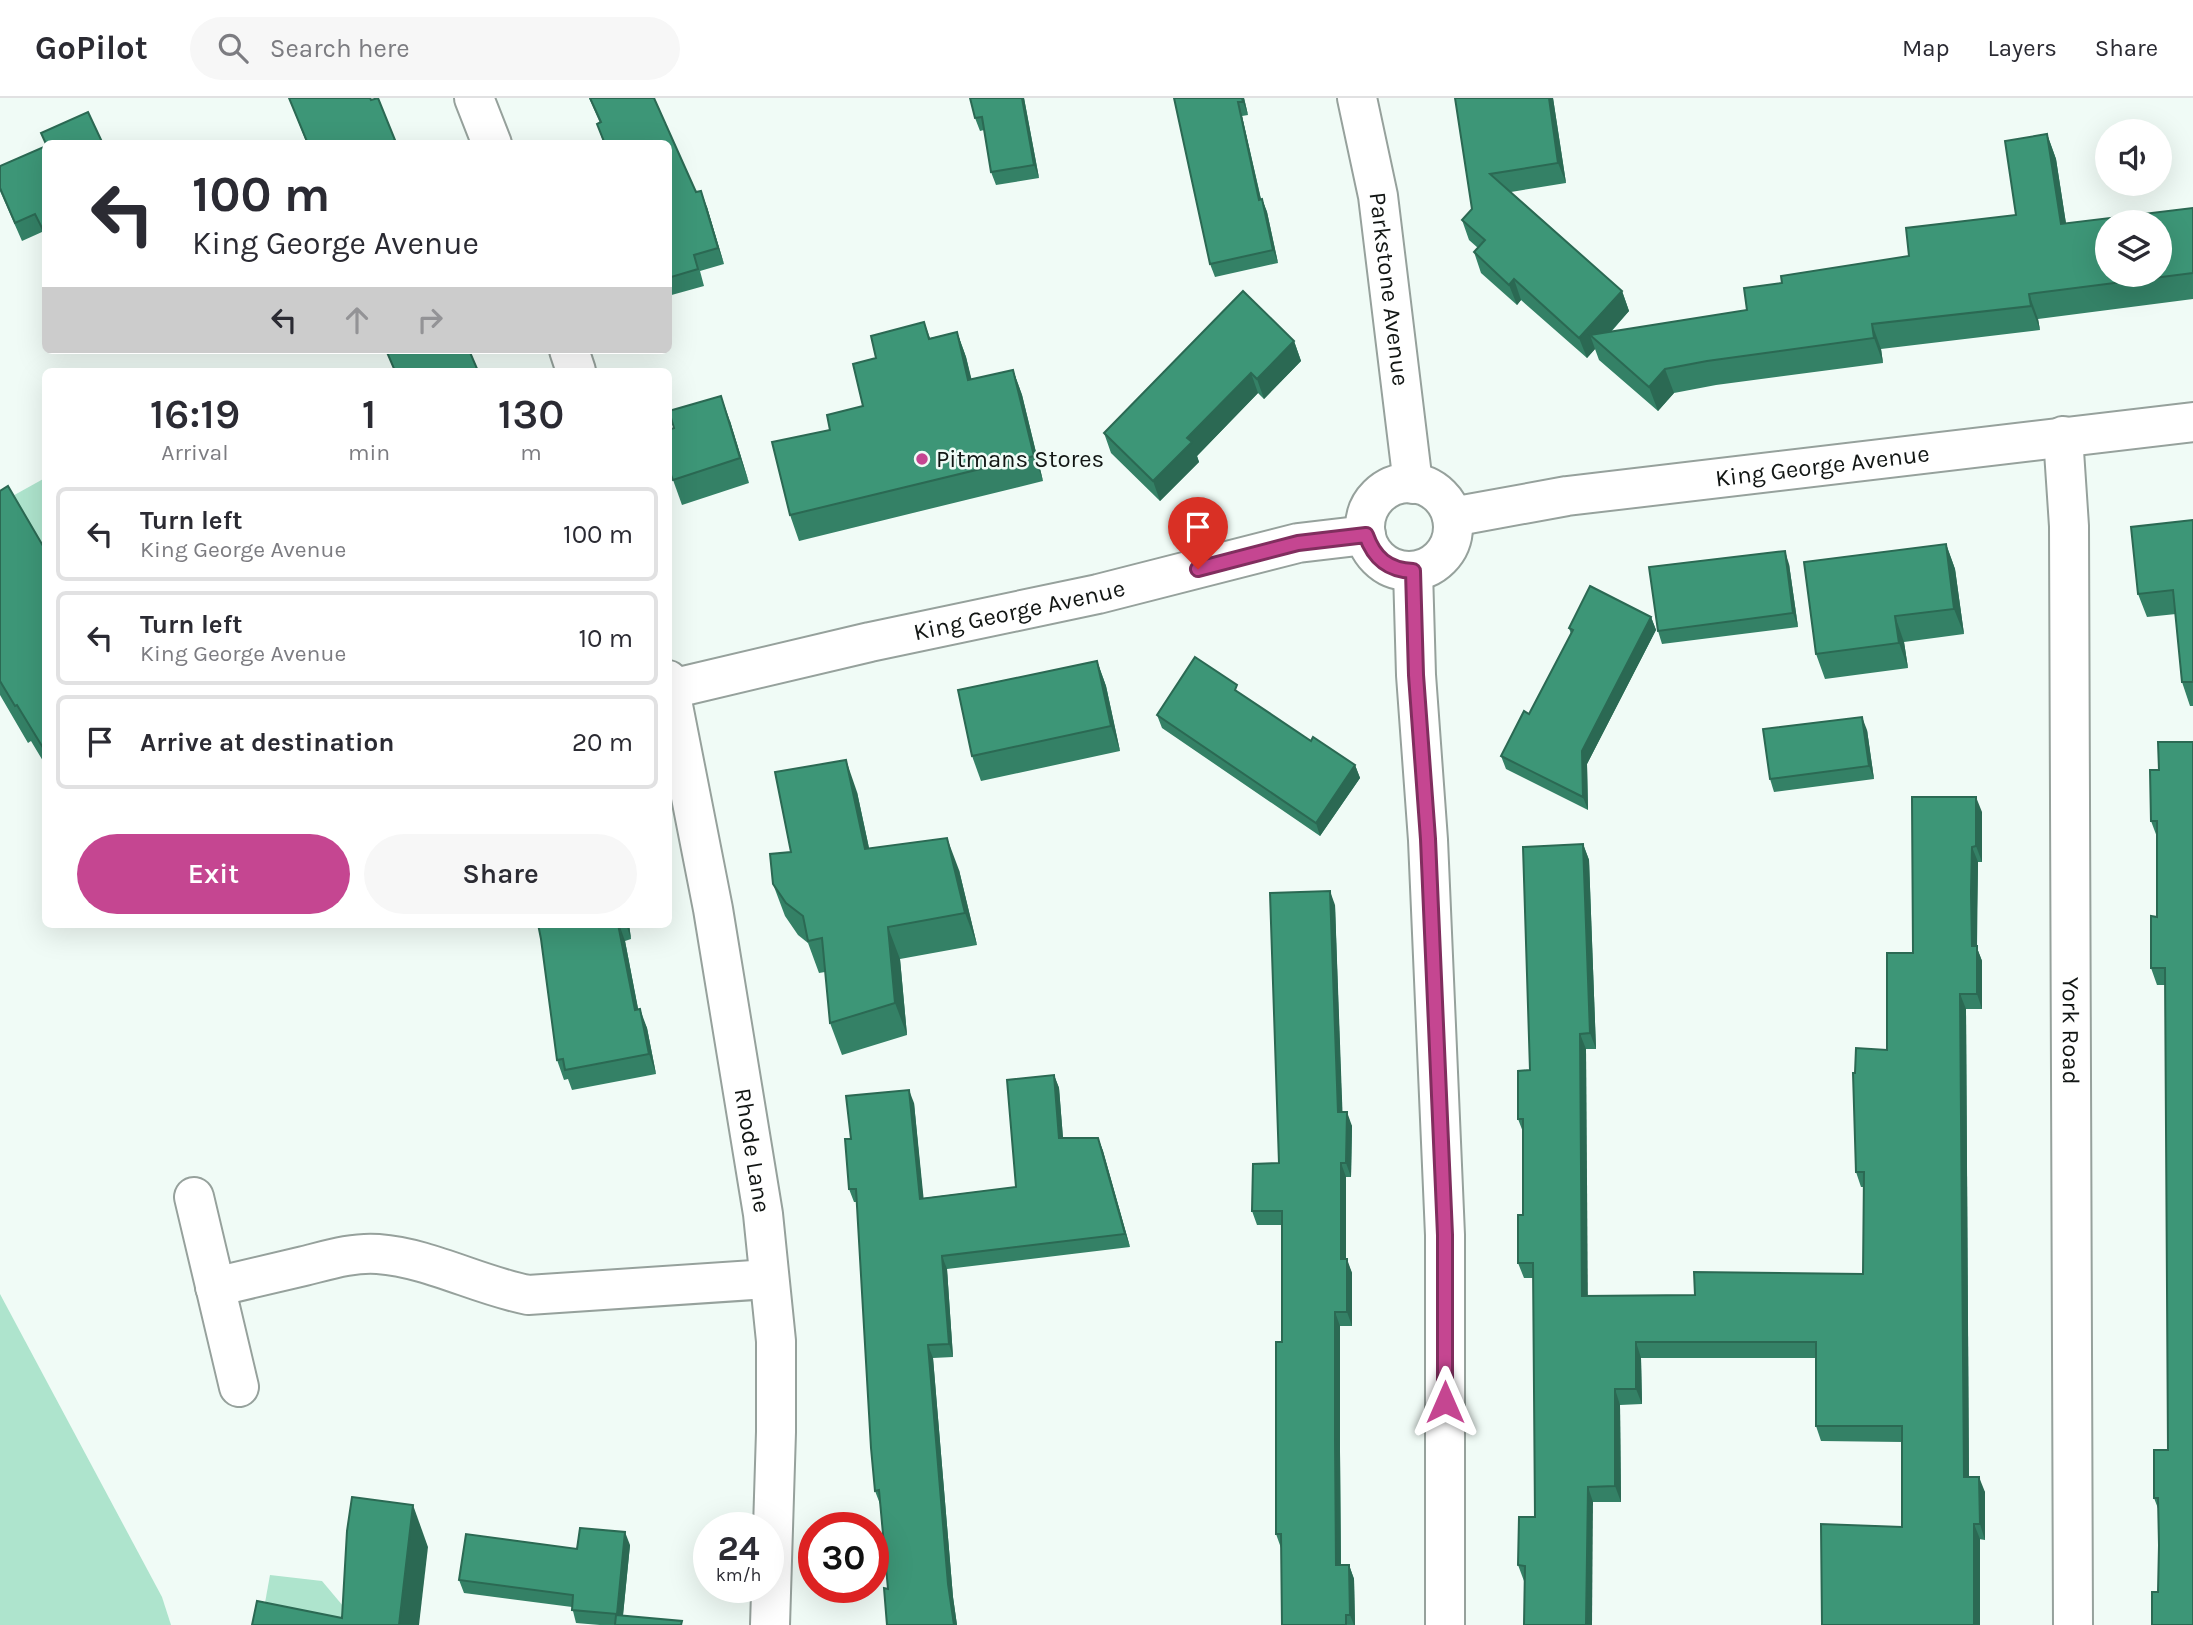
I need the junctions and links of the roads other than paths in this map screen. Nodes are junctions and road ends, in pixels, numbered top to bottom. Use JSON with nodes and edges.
{"nodes":[{"id":1,"x":474,"y":98,"type":"edge"},
{"id":2,"x":1357,"y":98,"type":"edge"},
{"id":3,"x":490,"y":140,"type":"edge"},
{"id":4,"x":2193,"y":422,"type":"edge"},
{"id":5,"x":2063,"y":436,"type":"junction"},
{"id":6,"x":1413,"y":484,"type":"junction"},
{"id":7,"x":1452,"y":517,"type":"junction"},
{"id":8,"x":1366,"y":535,"type":"junction"},
{"id":9,"x":1413,"y":571,"type":"junction"},
{"id":10,"x":672,"y":685,"type":"edge"},
{"id":11,"x":672,"y":695,"type":"edge"},
{"id":12,"x":194,"y":1198,"type":"dead end"},
{"id":13,"x":769,"y":1279,"type":"junction"},
{"id":14,"x":215,"y":1287,"type":"junction"},
{"id":15,"x":239,"y":1388,"type":"dead end"},
{"id":16,"x":770,"y":1625,"type":"edge"},
{"id":17,"x":1445,"y":1625,"type":"edge"},
{"id":18,"x":2073,"y":1625,"type":"edge"}],
"edges":[{"from":1,"to":3,"type":"street"},
{"from":2,"to":6,"type":"street","name":"Parkstone Avenue"},
{"from":4,"to":5,"type":"street","name":"King George Avenue"},
{"from":5,"to":7,"type":"street","name":"King George Avenue"},
{"from":5,"to":18,"type":"street","name":"York Road"},
{"from":6,"to":7,"type":"street"},
{"from":6,"to":8,"type":"street"},
{"from":7,"to":9,"type":"street"},
{"from":8,"to":9,"type":"street"},
{"from":8,"to":10,"type":"street","name":"King George Avenue"},
{"from":9,"to":17,"type":"street"},
{"from":11,"to":13,"type":"street","name":"Rhode Lane"},
{"from":12,"to":14,"type":"street"},
{"from":13,"to":14,"type":"street"},
{"from":13,"to":16,"type":"street","name":"Rhode Lane"},
{"from":14,"to":15,"type":"street"}]}
